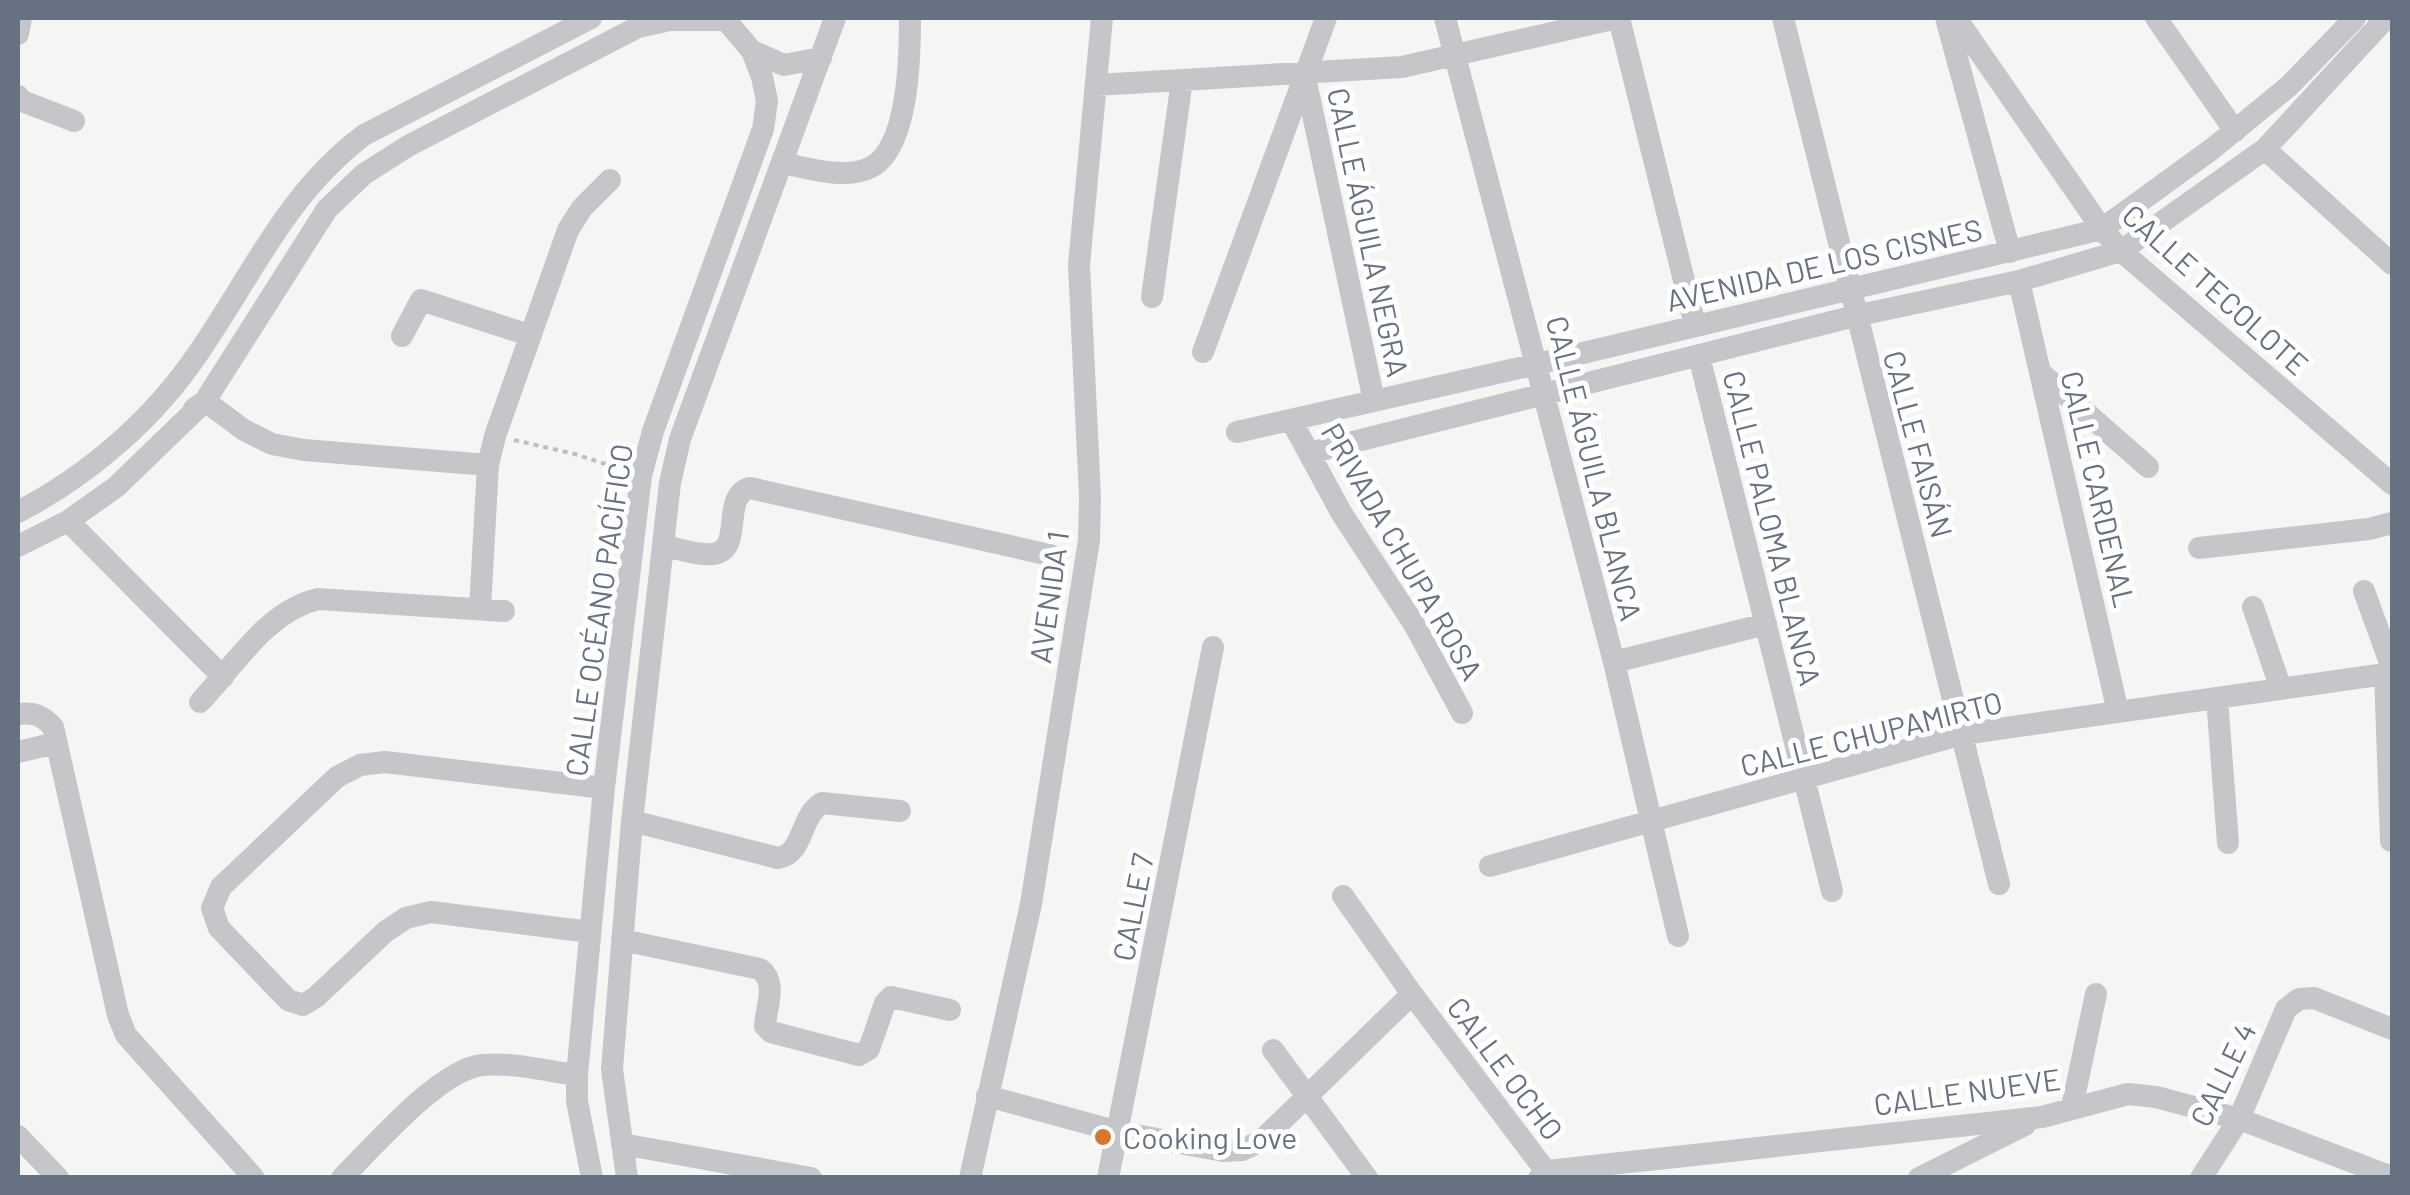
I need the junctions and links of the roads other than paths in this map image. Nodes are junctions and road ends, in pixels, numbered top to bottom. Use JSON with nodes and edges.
{"nodes":[{"id":1,"x":21,"y":18,"type":"edge"},
{"id":2,"x":591,"y":18,"type":"edge"},
{"id":3,"x":835,"y":18,"type":"edge"},
{"id":4,"x":910,"y":18,"type":"edge"},
{"id":5,"x":1102,"y":18,"type":"edge"},
{"id":6,"x":1326,"y":18,"type":"edge"},
{"id":7,"x":1445,"y":18,"type":"edge"},
{"id":8,"x":1618,"y":18,"type":"edge"},
{"id":9,"x":1782,"y":18,"type":"edge"},
{"id":10,"x":1946,"y":18,"type":"edge"},
{"id":11,"x":1956,"y":18,"type":"edge"},
{"id":12,"x":2156,"y":18,"type":"edge"},
{"id":13,"x":2355,"y":18,"type":"edge"},
{"id":14,"x":725,"y":19,"type":"edge"},
{"id":15,"x":2381,"y":24,"type":"edge"},
{"id":16,"x":18,"y":34,"type":"edge"},
{"id":17,"x":752,"y":51,"type":"junction"},
{"id":18,"x":1454,"y":56,"type":"junction"},
{"id":19,"x":820,"y":58,"type":"junction"},
{"id":20,"x":1304,"y":76,"type":"junction"},
{"id":21,"x":1182,"y":80,"type":"junction"},
{"id":22,"x":1096,"y":85,"type":"junction"},
{"id":23,"x":18,"y":96,"type":"edge"},
{"id":24,"x":74,"y":121,"type":"dead end"},
{"id":25,"x":2235,"y":130,"type":"junction"},
{"id":26,"x":2266,"y":149,"type":"junction"},
{"id":27,"x":782,"y":163,"type":"junction"},
{"id":28,"x":610,"y":180,"type":"dead end"},
{"id":29,"x":2102,"y":228,"type":"junction"},
{"id":30,"x":2122,"y":251,"type":"junction"},
{"id":31,"x":2010,"y":252,"type":"junction"},
{"id":32,"x":2392,"y":264,"type":"edge"},
{"id":33,"x":2019,"y":280,"type":"junction"},
{"id":34,"x":1848,"y":289,"type":"junction"},
{"id":35,"x":1152,"y":297,"type":"dead end"},
{"id":36,"x":1855,"y":316,"type":"junction"},
{"id":37,"x":1695,"y":325,"type":"junction"},
{"id":38,"x":529,"y":335,"type":"junction"},
{"id":39,"x":402,"y":336,"type":"dead end"},
{"id":40,"x":1202,"y":352,"type":"dead end"},
{"id":41,"x":1699,"y":356,"type":"junction"},
{"id":42,"x":1538,"y":364,"type":"junction"},
{"id":43,"x":2042,"y":374,"type":"junction"},
{"id":44,"x":1546,"y":395,"type":"junction"},
{"id":45,"x":206,"y":400,"type":"junction"},
{"id":46,"x":1374,"y":402,"type":"junction"},
{"id":47,"x":1292,"y":420,"type":"junction"},
{"id":48,"x":1238,"y":432,"type":"dead end"},
{"id":49,"x":1309,"y":453,"type":"junction"},
{"id":50,"x":102,"y":458,"type":"junction"},
{"id":51,"x":488,"y":465,"type":"junction"},
{"id":52,"x":2148,"y":466,"type":"dead end"},
{"id":53,"x":2392,"y":484,"type":"edge"},
{"id":54,"x":18,"y":512,"type":"edge"},
{"id":55,"x":68,"y":521,"type":"junction"},
{"id":56,"x":2392,"y":523,"type":"edge"},
{"id":57,"x":18,"y":546,"type":"edge"},
{"id":58,"x":663,"y":546,"type":"junction"},
{"id":59,"x":2199,"y":548,"type":"dead end"},
{"id":60,"x":1050,"y":555,"type":"dead end"},
{"id":61,"x":2364,"y":591,"type":"dead end"},
{"id":62,"x":624,"y":606,"type":"junction"},
{"id":63,"x":2254,"y":606,"type":"dead end"},
{"id":64,"x":480,"y":608,"type":"junction"},
{"id":65,"x":656,"y":610,"type":"junction"},
{"id":66,"x":504,"y":611,"type":"dead end"},
{"id":67,"x":1766,"y":624,"type":"junction"},
{"id":68,"x":1214,"y":647,"type":"dead end"},
{"id":69,"x":1614,"y":662,"type":"junction"},
{"id":70,"x":2390,"y":672,"type":"edge"},
{"id":71,"x":224,"y":677,"type":"junction"},
{"id":72,"x":2280,"y":689,"type":"junction"},
{"id":73,"x":2217,"y":698,"type":"junction"},
{"id":74,"x":200,"y":702,"type":"dead end"},
{"id":75,"x":2118,"y":712,"type":"junction"},
{"id":76,"x":1462,"y":713,"type":"dead end"},
{"id":77,"x":18,"y":714,"type":"edge"},
{"id":78,"x":1964,"y":734,"type":"junction"},
{"id":79,"x":56,"y":743,"type":"junction"},
{"id":80,"x":18,"y":752,"type":"edge"},
{"id":81,"x":1806,"y":778,"type":"junction"},
{"id":82,"x":2391,"y":784,"type":"edge"},
{"id":83,"x":604,"y":788,"type":"junction"},
{"id":84,"x":900,"y":811,"type":"dead end"},
{"id":85,"x":632,"y":821,"type":"junction"},
{"id":86,"x":1651,"y":822,"type":"junction"},
{"id":87,"x":2390,"y":841,"type":"edge"},
{"id":88,"x":2228,"y":843,"type":"dead end"},
{"id":89,"x":1490,"y":866,"type":"dead end"},
{"id":90,"x":1999,"y":884,"type":"dead end"},
{"id":91,"x":1832,"y":891,"type":"dead end"},
{"id":92,"x":1343,"y":896,"type":"dead end"},
{"id":93,"x":590,"y":932,"type":"junction"},
{"id":94,"x":1678,"y":936,"type":"dead end"},
{"id":95,"x":622,"y":940,"type":"junction"},
{"id":96,"x":1412,"y":994,"type":"junction"},
{"id":97,"x":2096,"y":994,"type":"dead end"},
{"id":98,"x":950,"y":1010,"type":"dead end"},
{"id":99,"x":2392,"y":1029,"type":"edge"},
{"id":100,"x":1273,"y":1050,"type":"dead end"},
{"id":101,"x":577,"y":1075,"type":"junction"},
{"id":102,"x":988,"y":1096,"type":"junction"},
{"id":103,"x":1307,"y":1098,"type":"junction"},
{"id":104,"x":2072,"y":1107,"type":"junction"},
{"id":105,"x":2042,"y":1117,"type":"junction"},
{"id":106,"x":2239,"y":1118,"type":"junction"},
{"id":107,"x":1118,"y":1132,"type":"junction"},
{"id":108,"x":18,"y":1136,"type":"edge"},
{"id":109,"x":622,"y":1144,"type":"junction"},
{"id":110,"x":1546,"y":1175,"type":"edge"},
{"id":111,"x":2392,"y":1177,"type":"edge"},
{"id":112,"x":58,"y":1178,"type":"edge"},
{"id":113,"x":254,"y":1178,"type":"edge"},
{"id":114,"x":342,"y":1178,"type":"edge"},
{"id":115,"x":592,"y":1178,"type":"edge"},
{"id":116,"x":627,"y":1178,"type":"edge"},
{"id":117,"x":811,"y":1178,"type":"edge"},
{"id":118,"x":970,"y":1178,"type":"edge"},
{"id":119,"x":1108,"y":1178,"type":"edge"},
{"id":120,"x":1367,"y":1178,"type":"edge"},
{"id":121,"x":1920,"y":1178,"type":"edge"},
{"id":122,"x":2201,"y":1178,"type":"edge"}],
"edges":[{"from":1,"to":16,"type":"street"},
{"from":2,"to":50,"type":"street"},
{"from":3,"to":19,"type":"street","name":"CALLE OCÉANO PACÍFICO"},
{"from":4,"to":27,"type":"street"},
{"from":5,"to":22,"type":"street","name":"AVENIDA 1"},
{"from":6,"to":20,"type":"street","name":"CALLE ÁGUILA NEGRA"},
{"from":7,"to":18,"type":"street","name":"CALLE ÁGUILA BLANCA"},
{"from":8,"to":18,"type":"street"},
{"from":8,"to":37,"type":"street"},
{"from":9,"to":34,"type":"street","name":"CALLE FAISÁN"},
{"from":10,"to":31,"type":"street"},
{"from":11,"to":29,"type":"street","name":"CALLE TECOLOTE"},
{"from":12,"to":25,"type":"street"},
{"from":13,"to":25,"type":"street","name":"AVENIDA DE LOS CISNES"},
{"from":14,"to":17,"type":"street","name":"CALLE OCÉANO PACÍFICO"},
{"from":14,"to":45,"type":"street","name":"CALLE OCÉANO PACÍFICO"},
{"from":15,"to":26,"type":"street","name":"AVENIDA DE LOS CISNES"},
{"from":17,"to":19,"type":"street"},
{"from":17,"to":62,"type":"street","name":"CALLE OCÉANO PACÍFICO"},
{"from":18,"to":20,"type":"street"},
{"from":18,"to":42,"type":"street","name":"CALLE ÁGUILA BLANCA"},
{"from":19,"to":27,"type":"street","name":"CALLE OCÉANO PACÍFICO"},
{"from":20,"to":21,"type":"street"},
{"from":20,"to":40,"type":"street","name":"CALLE ÁGUILA NEGRA"},
{"from":20,"to":46,"type":"street","name":"CALLE ÁGUILA NEGRA"},
{"from":21,"to":22,"type":"street"},
{"from":21,"to":35,"type":"street"},
{"from":22,"to":102,"type":"street","name":"AVENIDA 1"},
{"from":23,"to":24,"type":"street"},
{"from":25,"to":29,"type":"street","name":"AVENIDA DE LOS CISNES"},
{"from":26,"to":30,"type":"street","name":"AVENIDA DE LOS CISNES"},
{"from":26,"to":32,"type":"street"},
{"from":27,"to":58,"type":"street","name":"CALLE OCÉANO PACÍFICO"},
{"from":28,"to":38,"type":"street"},
{"from":29,"to":30,"type":"street","name":"CALLE TECOLOTE"},
{"from":29,"to":31,"type":"street","name":"AVENIDA DE LOS CISNES"},
{"from":30,"to":33,"type":"street","name":"AVENIDA DE LOS CISNES"},
{"from":30,"to":53,"type":"street","name":"CALLE TECOLOTE"},
{"from":31,"to":34,"type":"street","name":"AVENIDA DE LOS CISNES"},
{"from":33,"to":36,"type":"street","name":"AVENIDA DE LOS CISNES"},
{"from":33,"to":43,"type":"street","name":"CALLE CARDENAL"},
{"from":34,"to":36,"type":"street","name":"CALLE FAISÁN"},
{"from":34,"to":37,"type":"street","name":"AVENIDA DE LOS CISNES"},
{"from":36,"to":41,"type":"street","name":"AVENIDA DE LOS CISNES"},
{"from":36,"to":78,"type":"street","name":"CALLE FAISÁN"},
{"from":37,"to":42,"type":"street","name":"AVENIDA DE LOS CISNES"},
{"from":38,"to":39,"type":"street"},
{"from":38,"to":51,"type":"street"},
{"from":41,"to":44,"type":"street","name":"AVENIDA DE LOS CISNES"},
{"from":41,"to":67,"type":"street","name":"CALLE PALOMA BLANCA"},
{"from":42,"to":44,"type":"street","name":"CALLE ÁGUILA BLANCA"},
{"from":42,"to":46,"type":"street","name":"AVENIDA DE LOS CISNES"},
{"from":43,"to":52,"type":"street"},
{"from":43,"to":75,"type":"street","name":"CALLE CARDENAL"},
{"from":44,"to":49,"type":"street","name":"AVENIDA DE LOS CISNES"},
{"from":44,"to":69,"type":"street","name":"CALLE ÁGUILA BLANCA"},
{"from":45,"to":50,"type":"street"},
{"from":45,"to":51,"type":"street"},
{"from":45,"to":55,"type":"street","name":"CALLE OCÉANO PACÍFICO"},
{"from":46,"to":47,"type":"street","name":"AVENIDA DE LOS CISNES"},
{"from":47,"to":48,"type":"street","name":"AVENIDA DE LOS CISNES"},
{"from":47,"to":49,"type":"street","name":"PRIVADA CHUPA ROSA"},
{"from":49,"to":76,"type":"street","name":"PRIVADA CHUPA ROSA"},
{"from":50,"to":54,"type":"street"},
{"from":51,"to":64,"type":"street"},
{"from":55,"to":57,"type":"street","name":"CALLE OCÉANO PACÍFICO"},
{"from":55,"to":71,"type":"street"},
{"from":56,"to":59,"type":"street"},
{"from":58,"to":60,"type":"street"},
{"from":58,"to":65,"type":"street","name":"CALLE OCÉANO PACÍFICO"},
{"from":61,"to":70,"type":"street"},
{"from":62,"to":65,"type":"street"},
{"from":62,"to":83,"type":"street","name":"CALLE OCÉANO PACÍFICO"},
{"from":63,"to":72,"type":"street"},
{"from":64,"to":66,"type":"street"},
{"from":64,"to":71,"type":"street"},
{"from":65,"to":85,"type":"street","name":"CALLE OCÉANO PACÍFICO"},
{"from":67,"to":69,"type":"street"},
{"from":67,"to":81,"type":"street","name":"CALLE PALOMA BLANCA"},
{"from":68,"to":107,"type":"street","name":"CALLE 7"},
{"from":69,"to":86,"type":"street","name":"CALLE ÁGUILA BLANCA"},
{"from":70,"to":72,"type":"street","name":"CALLE CHUPAMIRTO"},
{"from":70,"to":82,"type":"street"},
{"from":71,"to":74,"type":"street"},
{"from":72,"to":73,"type":"street","name":"CALLE CHUPAMIRTO"},
{"from":73,"to":75,"type":"street","name":"CALLE CHUPAMIRTO"},
{"from":73,"to":88,"type":"street"},
{"from":75,"to":78,"type":"street","name":"CALLE CHUPAMIRTO"},
{"from":77,"to":79,"type":"street"},
{"from":78,"to":81,"type":"street","name":"CALLE CHUPAMIRTO"},
{"from":78,"to":90,"type":"street","name":"CALLE FAISÁN"},
{"from":79,"to":80,"type":"street"},
{"from":79,"to":113,"type":"street"},
{"from":81,"to":86,"type":"street","name":"CALLE CHUPAMIRTO"},
{"from":81,"to":91,"type":"street","name":"CALLE PALOMA BLANCA"},
{"from":82,"to":87,"type":"street"},
{"from":83,"to":93,"type":"street","name":"CALLE OCÉANO PACÍFICO"},
{"from":83,"to":93,"type":"street"},
{"from":84,"to":85,"type":"street"},
{"from":85,"to":95,"type":"street","name":"CALLE OCÉANO PACÍFICO"},
{"from":86,"to":89,"type":"street","name":"CALLE CHUPAMIRTO"},
{"from":86,"to":94,"type":"street","name":"CALLE ÁGUILA BLANCA"},
{"from":92,"to":96,"type":"street","name":"CALLE OCHO"},
{"from":93,"to":101,"type":"street","name":"CALLE OCÉANO PACÍFICO"},
{"from":95,"to":98,"type":"street"},
{"from":95,"to":109,"type":"street","name":"CALLE OCÉANO PACÍFICO"},
{"from":96,"to":103,"type":"street"},
{"from":96,"to":110,"type":"street","name":"CALLE OCHO"},
{"from":97,"to":104,"type":"street"},
{"from":99,"to":106,"type":"street","name":"CALLE 4"},
{"from":100,"to":103,"type":"street"},
{"from":101,"to":114,"type":"street"},
{"from":101,"to":115,"type":"street","name":"CALLE OCÉANO PACÍFICO"},
{"from":102,"to":107,"type":"street"},
{"from":102,"to":118,"type":"street","name":"AVENIDA 1"},
{"from":103,"to":107,"type":"street"},
{"from":103,"to":120,"type":"street"},
{"from":104,"to":105,"type":"street","name":"CALLE NUEVE"},
{"from":104,"to":106,"type":"street","name":"CALLE NUEVE"},
{"from":105,"to":110,"type":"street","name":"CALLE NUEVE"},
{"from":105,"to":121,"type":"street"},
{"from":106,"to":111,"type":"street","name":"CALLE NUEVE"},
{"from":106,"to":122,"type":"street","name":"CALLE 4"},
{"from":107,"to":119,"type":"street","name":"CALLE 7"},
{"from":108,"to":112,"type":"street"},
{"from":109,"to":116,"type":"street","name":"CALLE OCÉANO PACÍFICO"},
{"from":109,"to":117,"type":"street"}]}
